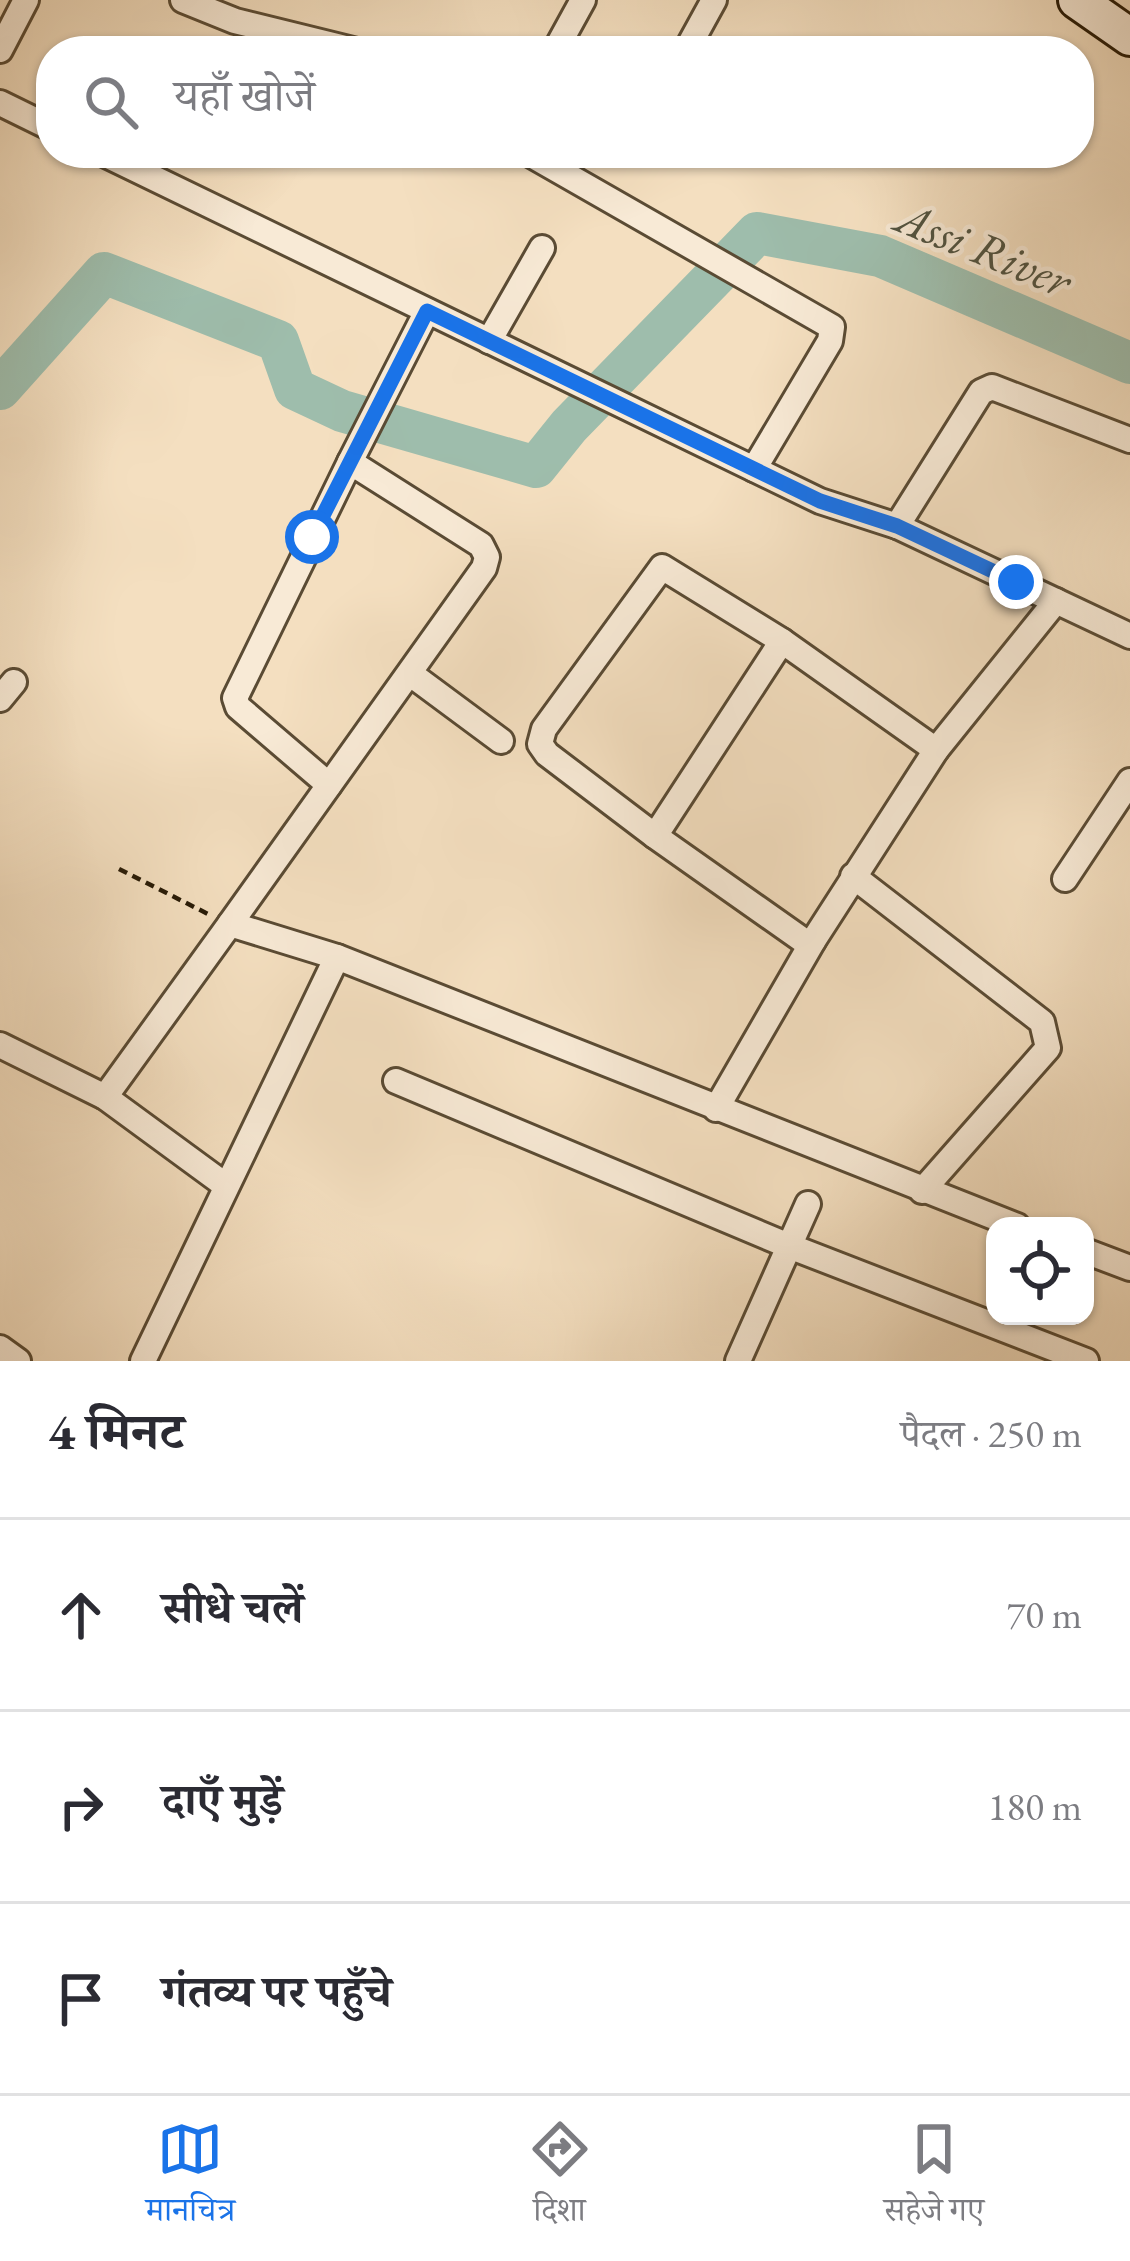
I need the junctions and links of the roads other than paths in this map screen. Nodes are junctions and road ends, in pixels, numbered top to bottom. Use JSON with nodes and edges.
{"nodes":[{"id":1,"x":26,"y":0,"type":"edge"},
{"id":2,"x":183,"y":0,"type":"edge"},
{"id":3,"x":583,"y":0,"type":"edge"},
{"id":4,"x":714,"y":0,"type":"edge"},
{"id":5,"x":1076,"y":0,"type":"edge"},
{"id":6,"x":240,"y":11,"type":"edge"},
{"id":7,"x":313,"y":36,"type":"edge"},
{"id":8,"x":563,"y":36,"type":"edge"},
{"id":9,"x":694,"y":36,"type":"edge"},
{"id":10,"x":1130,"y":37,"type":"edge"},
{"id":11,"x":0,"y":50,"type":"edge"},
{"id":12,"x":0,"y":103,"type":"edge"},
{"id":13,"x":36,"y":121,"type":"edge"},
{"id":14,"x":133,"y":168,"type":"edge"},
{"id":15,"x":554,"y":168,"type":"edge"},
{"id":16,"x":542,"y":248,"type":"dead end"},
{"id":17,"x":427,"y":311,"type":"junction"},
{"id":18,"x":489,"y":341,"type":"junction"},
{"id":19,"x":1130,"y":440,"type":"edge"},
{"id":20,"x":350,"y":462,"type":"junction"},
{"id":21,"x":754,"y":469,"type":"junction"},
{"id":22,"x":897,"y":526,"type":"junction"},
{"id":23,"x":1056,"y":601,"type":"junction"},
{"id":24,"x":1130,"y":636,"type":"edge"},
{"id":25,"x":782,"y":640,"type":"junction"},
{"id":26,"x":412,"y":675,"type":"junction"},
{"id":27,"x":501,"y":741,"type":"dead end"},
{"id":28,"x":936,"y":750,"type":"junction"},
{"id":29,"x":1130,"y":781,"type":"edge"},
{"id":30,"x":329,"y":785,"type":"junction"},
{"id":31,"x":655,"y":836,"type":"junction"},
{"id":32,"x":853,"y":877,"type":"junction"},
{"id":33,"x":1065,"y":879,"type":"dead end"},
{"id":34,"x":230,"y":924,"type":"junction"},
{"id":35,"x":813,"y":941,"type":"junction"},
{"id":36,"x":337,"y":957,"type":"junction"},
{"id":37,"x":0,"y":1045,"type":"edge"},
{"id":38,"x":396,"y":1081,"type":"dead end"},
{"id":39,"x":105,"y":1097,"type":"junction"},
{"id":40,"x":716,"y":1108,"type":"junction"},
{"id":41,"x":225,"y":1185,"type":"junction"},
{"id":42,"x":922,"y":1191,"type":"junction"},
{"id":43,"x":808,"y":1204,"type":"dead end"},
{"id":44,"x":993,"y":1217,"type":"edge"},
{"id":45,"x":789,"y":1246,"type":"junction"},
{"id":46,"x":1094,"y":1253,"type":"edge"},
{"id":47,"x":1127,"y":1261,"type":"edge"},
{"id":48,"x":0,"y":1348,"type":"edge"},
{"id":49,"x":18,"y":1361,"type":"edge"},
{"id":50,"x":143,"y":1361,"type":"edge"},
{"id":51,"x":738,"y":1361,"type":"edge"},
{"id":52,"x":1086,"y":1361,"type":"edge"}],
"edges":[{"from":1,"to":11,"type":"street"},
{"from":2,"to":6,"type":"street"},
{"from":3,"to":8,"type":"street"},
{"from":4,"to":9,"type":"street"},
{"from":5,"to":10,"type":"street"},
{"from":6,"to":7,"type":"street"},
{"from":12,"to":13,"type":"street"},
{"from":14,"to":17,"type":"street"},
{"from":15,"to":21,"type":"street"},
{"from":16,"to":18,"type":"street"},
{"from":17,"to":18,"type":"street"},
{"from":17,"to":20,"type":"street"},
{"from":18,"to":21,"type":"street"},
{"from":19,"to":22,"type":"street"},
{"from":20,"to":26,"type":"street"},
{"from":20,"to":30,"type":"street"},
{"from":21,"to":22,"type":"street"},
{"from":22,"to":23,"type":"street"},
{"from":23,"to":24,"type":"street"},
{"from":23,"to":28,"type":"street"},
{"from":25,"to":28,"type":"street"},
{"from":25,"to":31,"type":"street"},
{"from":25,"to":31,"type":"street"},
{"from":26,"to":27,"type":"street"},
{"from":26,"to":30,"type":"street"},
{"from":28,"to":32,"type":"street"},
{"from":29,"to":33,"type":"street"},
{"from":30,"to":34,"type":"street"},
{"from":31,"to":35,"type":"street"},
{"from":32,"to":35,"type":"street"},
{"from":32,"to":42,"type":"street"},
{"from":34,"to":36,"type":"street"},
{"from":34,"to":39,"type":"street"},
{"from":35,"to":40,"type":"street"},
{"from":36,"to":40,"type":"street"},
{"from":36,"to":41,"type":"street"},
{"from":37,"to":39,"type":"street"},
{"from":38,"to":45,"type":"street"},
{"from":39,"to":41,"type":"street"},
{"from":40,"to":42,"type":"street"},
{"from":41,"to":50,"type":"street"},
{"from":42,"to":44,"type":"street"},
{"from":43,"to":45,"type":"street"},
{"from":45,"to":51,"type":"street"},
{"from":45,"to":52,"type":"street"},
{"from":46,"to":47,"type":"street"},
{"from":48,"to":49,"type":"street"}]}
